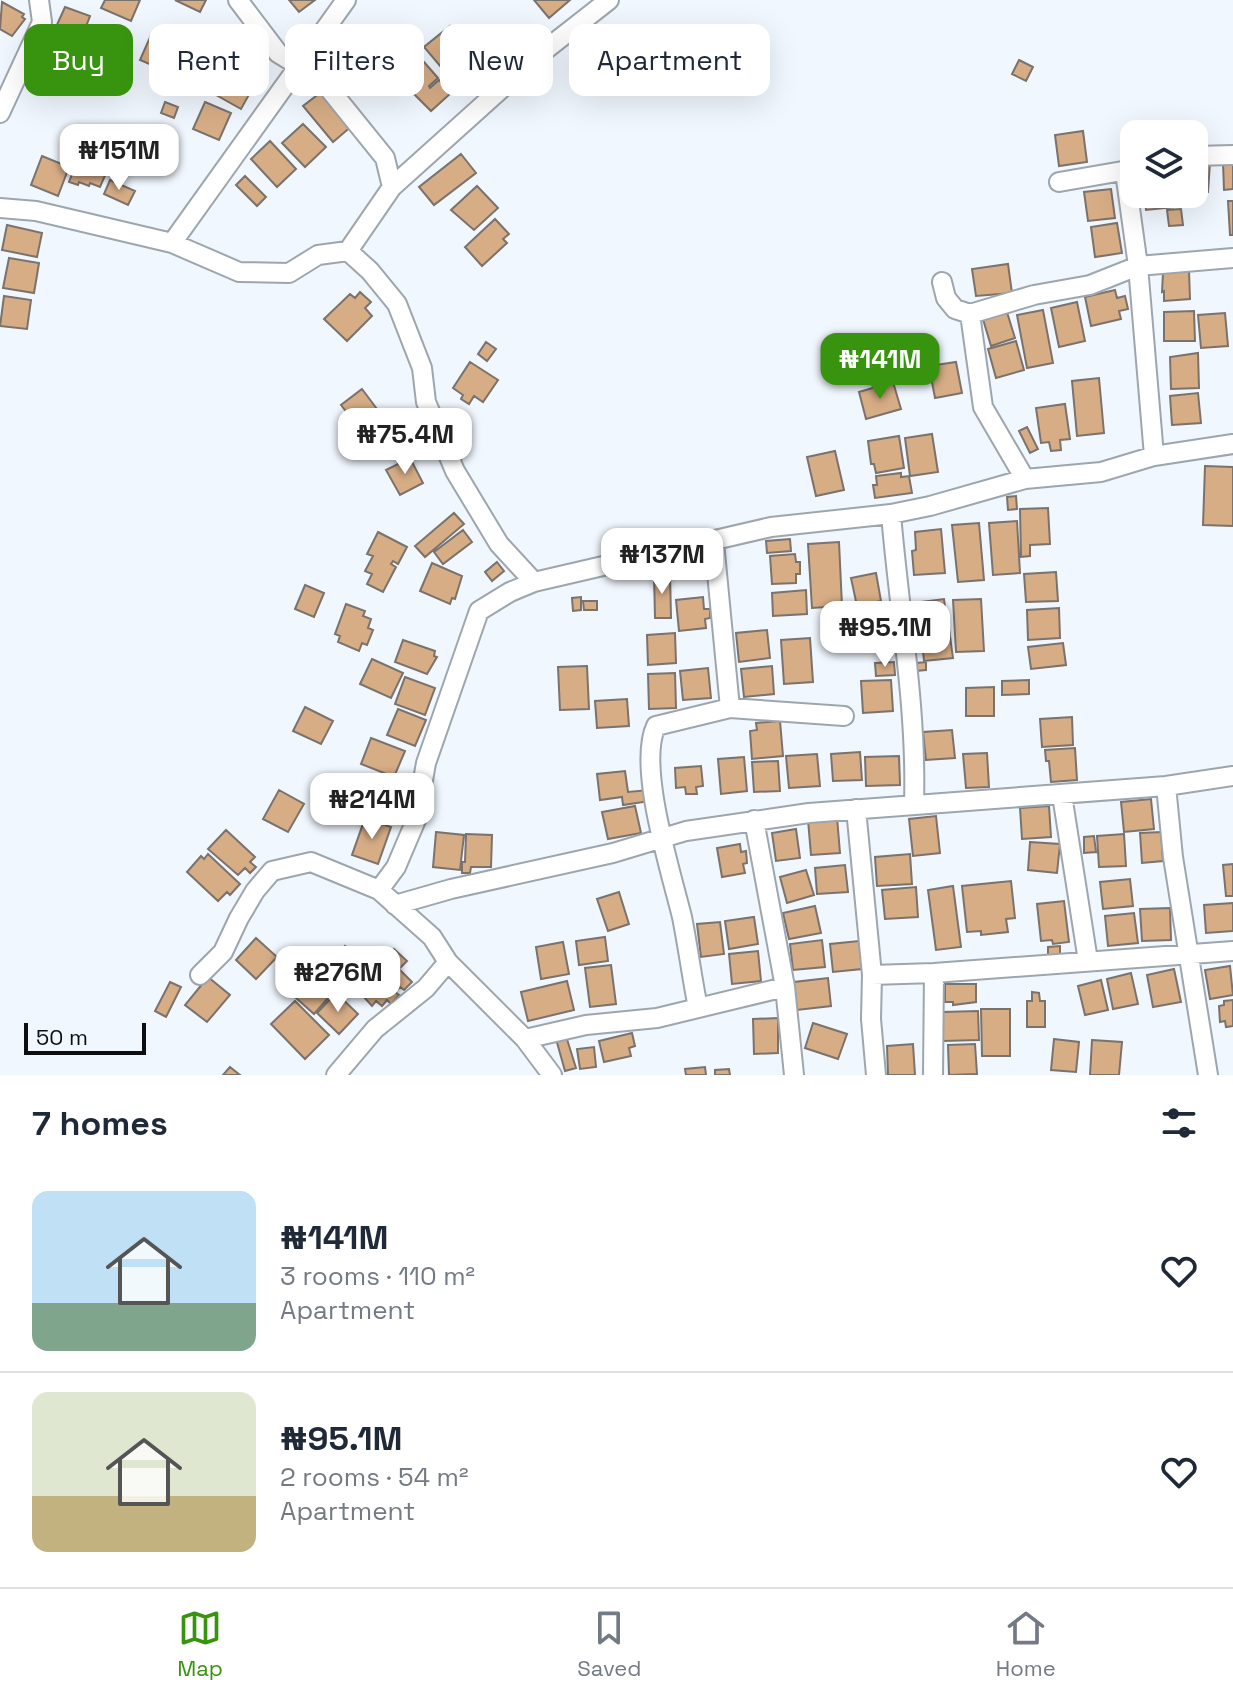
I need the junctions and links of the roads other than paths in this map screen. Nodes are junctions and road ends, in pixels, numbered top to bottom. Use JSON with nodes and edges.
{"nodes":[{"id":1,"x":238,"y":0,"type":"edge"},
{"id":2,"x":346,"y":0,"type":"edge"},
{"id":3,"x":609,"y":0,"type":"edge"},
{"id":4,"x":37,"y":1,"type":"edge"},
{"id":5,"x":328,"y":24,"type":"edge"},
{"id":6,"x":285,"y":57,"type":"edge"},
{"id":7,"x":285,"y":83,"type":"edge"},
{"id":8,"x":335,"y":96,"type":"edge"},
{"id":9,"x":0,"y":113,"type":"edge"},
{"id":10,"x":1233,"y":155,"type":"edge"},
{"id":11,"x":1208,"y":156,"type":"edge"},
{"id":12,"x":1120,"y":172,"type":"edge"},
{"id":13,"x":1059,"y":182,"type":"dead end"},
{"id":14,"x":392,"y":187,"type":"junction"},
{"id":15,"x":0,"y":208,"type":"edge"},
{"id":16,"x":1133,"y":208,"type":"edge"},
{"id":17,"x":172,"y":243,"type":"junction"},
{"id":18,"x":348,"y":251,"type":"junction"},
{"id":19,"x":1233,"y":258,"type":"edge"},
{"id":20,"x":1138,"y":266,"type":"junction"},
{"id":21,"x":942,"y":282,"type":"dead end"},
{"id":22,"x":970,"y":314,"type":"junction"},
{"id":23,"x":1233,"y":444,"type":"edge"},
{"id":24,"x":1154,"y":456,"type":"junction"},
{"id":25,"x":1025,"y":479,"type":"junction"},
{"id":26,"x":891,"y":514,"type":"junction"},
{"id":27,"x":714,"y":542,"type":"junction"},
{"id":28,"x":534,"y":582,"type":"junction"},
{"id":29,"x":730,"y":708,"type":"junction"},
{"id":30,"x":844,"y":716,"type":"dead end"},
{"id":31,"x":1233,"y":776,"type":"edge"},
{"id":32,"x":1166,"y":786,"type":"junction"},
{"id":33,"x":1062,"y":795,"type":"junction"},
{"id":34,"x":914,"y":804,"type":"junction"},
{"id":35,"x":856,"y":809,"type":"junction"},
{"id":36,"x":754,"y":820,"type":"junction"},
{"id":37,"x":661,"y":839,"type":"junction"},
{"id":38,"x":379,"y":890,"type":"junction"},
{"id":39,"x":395,"y":905,"type":"junction"},
{"id":40,"x":1233,"y":951,"type":"edge"},
{"id":41,"x":1188,"y":955,"type":"junction"},
{"id":42,"x":1088,"y":961,"type":"junction"},
{"id":43,"x":448,"y":962,"type":"junction"},
{"id":44,"x":934,"y":973,"type":"junction"},
{"id":45,"x":200,"y":975,"type":"dead end"},
{"id":46,"x":872,"y":975,"type":"junction"},
{"id":47,"x":785,"y":987,"type":"junction"},
{"id":48,"x":698,"y":1008,"type":"junction"},
{"id":49,"x":525,"y":1039,"type":"junction"},
{"id":50,"x":336,"y":1075,"type":"edge"},
{"id":51,"x":552,"y":1075,"type":"edge"},
{"id":52,"x":794,"y":1075,"type":"edge"},
{"id":53,"x":876,"y":1075,"type":"edge"},
{"id":54,"x":933,"y":1075,"type":"edge"},
{"id":55,"x":1208,"y":1075,"type":"edge"}],
"edges":[{"from":1,"to":6,"type":"street"},
{"from":2,"to":5,"type":"street"},
{"from":3,"to":14,"type":"street"},
{"from":4,"to":9,"type":"street"},
{"from":7,"to":17,"type":"street"},
{"from":8,"to":14,"type":"street"},
{"from":10,"to":11,"type":"street"},
{"from":12,"to":13,"type":"street"},
{"from":14,"to":18,"type":"street"},
{"from":15,"to":17,"type":"street"},
{"from":16,"to":20,"type":"street"},
{"from":17,"to":18,"type":"street"},
{"from":18,"to":28,"type":"street"},
{"from":19,"to":20,"type":"street"},
{"from":20,"to":22,"type":"street"},
{"from":20,"to":24,"type":"street"},
{"from":21,"to":22,"type":"street"},
{"from":22,"to":25,"type":"street"},
{"from":23,"to":24,"type":"street"},
{"from":24,"to":25,"type":"street"},
{"from":25,"to":26,"type":"street"},
{"from":26,"to":27,"type":"street"},
{"from":26,"to":34,"type":"street"},
{"from":27,"to":28,"type":"street"},
{"from":27,"to":29,"type":"street"},
{"from":28,"to":38,"type":"street"},
{"from":29,"to":30,"type":"street"},
{"from":29,"to":37,"type":"street"},
{"from":31,"to":32,"type":"street"},
{"from":32,"to":33,"type":"street"},
{"from":32,"to":41,"type":"street"},
{"from":33,"to":34,"type":"street"},
{"from":33,"to":42,"type":"street"},
{"from":34,"to":35,"type":"street"},
{"from":35,"to":36,"type":"street"},
{"from":35,"to":46,"type":"street"},
{"from":36,"to":37,"type":"street"},
{"from":36,"to":47,"type":"street"},
{"from":37,"to":39,"type":"street"},
{"from":37,"to":48,"type":"street"},
{"from":38,"to":39,"type":"street"},
{"from":38,"to":45,"type":"street"},
{"from":39,"to":43,"type":"street"},
{"from":40,"to":41,"type":"street"},
{"from":41,"to":42,"type":"street"},
{"from":41,"to":55,"type":"street"},
{"from":42,"to":44,"type":"street"},
{"from":43,"to":49,"type":"street"},
{"from":43,"to":50,"type":"street"},
{"from":44,"to":46,"type":"street"},
{"from":44,"to":54,"type":"street"},
{"from":46,"to":53,"type":"street"},
{"from":47,"to":48,"type":"street"},
{"from":47,"to":52,"type":"street"},
{"from":48,"to":49,"type":"street"},
{"from":49,"to":51,"type":"street"}]}
